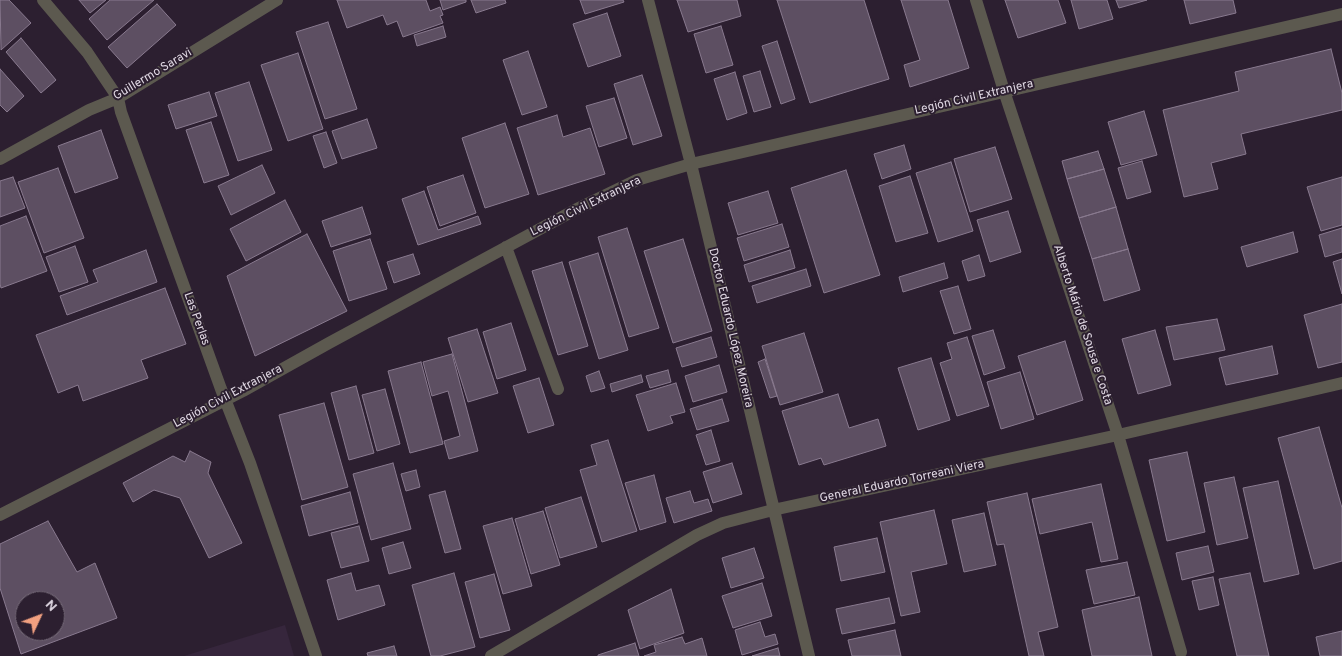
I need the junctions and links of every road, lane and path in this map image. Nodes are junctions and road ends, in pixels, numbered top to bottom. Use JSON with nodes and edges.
{"nodes":[{"id":1,"x":43,"y":0,"type":"edge"},
{"id":2,"x":277,"y":0,"type":"edge"},
{"id":3,"x":648,"y":0,"type":"edge"},
{"id":4,"x":976,"y":0,"type":"edge"},
{"id":5,"x":1342,"y":14,"type":"edge"},
{"id":6,"x":1004,"y":91,"type":"junction"},
{"id":7,"x":118,"y":98,"type":"junction"},
{"id":8,"x":0,"y":159,"type":"edge"},
{"id":9,"x":691,"y":164,"type":"junction"},
{"id":10,"x":506,"y":247,"type":"junction"},
{"id":11,"x":1342,"y":383,"type":"edge"},
{"id":12,"x":558,"y":389,"type":"dead end"},
{"id":13,"x":226,"y":399,"type":"junction"},
{"id":14,"x":1118,"y":435,"type":"junction"},
{"id":15,"x":773,"y":510,"type":"junction"},
{"id":16,"x":0,"y":515,"type":"edge"},
{"id":17,"x":1181,"y":652,"type":"dead end"},
{"id":18,"x":316,"y":656,"type":"edge"},
{"id":19,"x":491,"y":656,"type":"edge"},
{"id":20,"x":809,"y":656,"type":"edge"}],
"edges":[{"from":1,"to":7,"type":"street","name":"Las Perlas"},
{"from":2,"to":7,"type":"street","name":"Guillermo Saravi"},
{"from":3,"to":9,"type":"street","name":"Doctor Eduardo López Moreira"},
{"from":4,"to":6,"type":"street","name":"Alberto Mário de Sousa e Costa"},
{"from":5,"to":6,"type":"street","name":"Legión Civil Extranjera"},
{"from":6,"to":9,"type":"street","name":"Legión Civil Extranjera"},
{"from":6,"to":14,"type":"street","name":"Alberto Mário de Sousa e Costa"},
{"from":7,"to":8,"type":"street","name":"Guillermo Saravi"},
{"from":7,"to":13,"type":"street","name":"Las Perlas"},
{"from":9,"to":10,"type":"street","name":"Legión Civil Extranjera"},
{"from":9,"to":15,"type":"street","name":"Doctor Eduardo López Moreira"},
{"from":10,"to":12,"type":"street"},
{"from":10,"to":13,"type":"street","name":"Legión Civil Extranjera"},
{"from":11,"to":14,"type":"street","name":"General Eduardo Torreani Viera"},
{"from":13,"to":16,"type":"street","name":"Legión Civil Extranjera"},
{"from":13,"to":18,"type":"street","name":"Las Perlas"},
{"from":14,"to":15,"type":"street","name":"General Eduardo Torreani Viera"},
{"from":14,"to":17,"type":"street","name":"Alberto Mário de Sousa e Costa"},
{"from":15,"to":19,"type":"street","name":"General Eduardo Torreani Viera"},
{"from":15,"to":20,"type":"street","name":"Doctor Eduardo López Moreira"}]}
